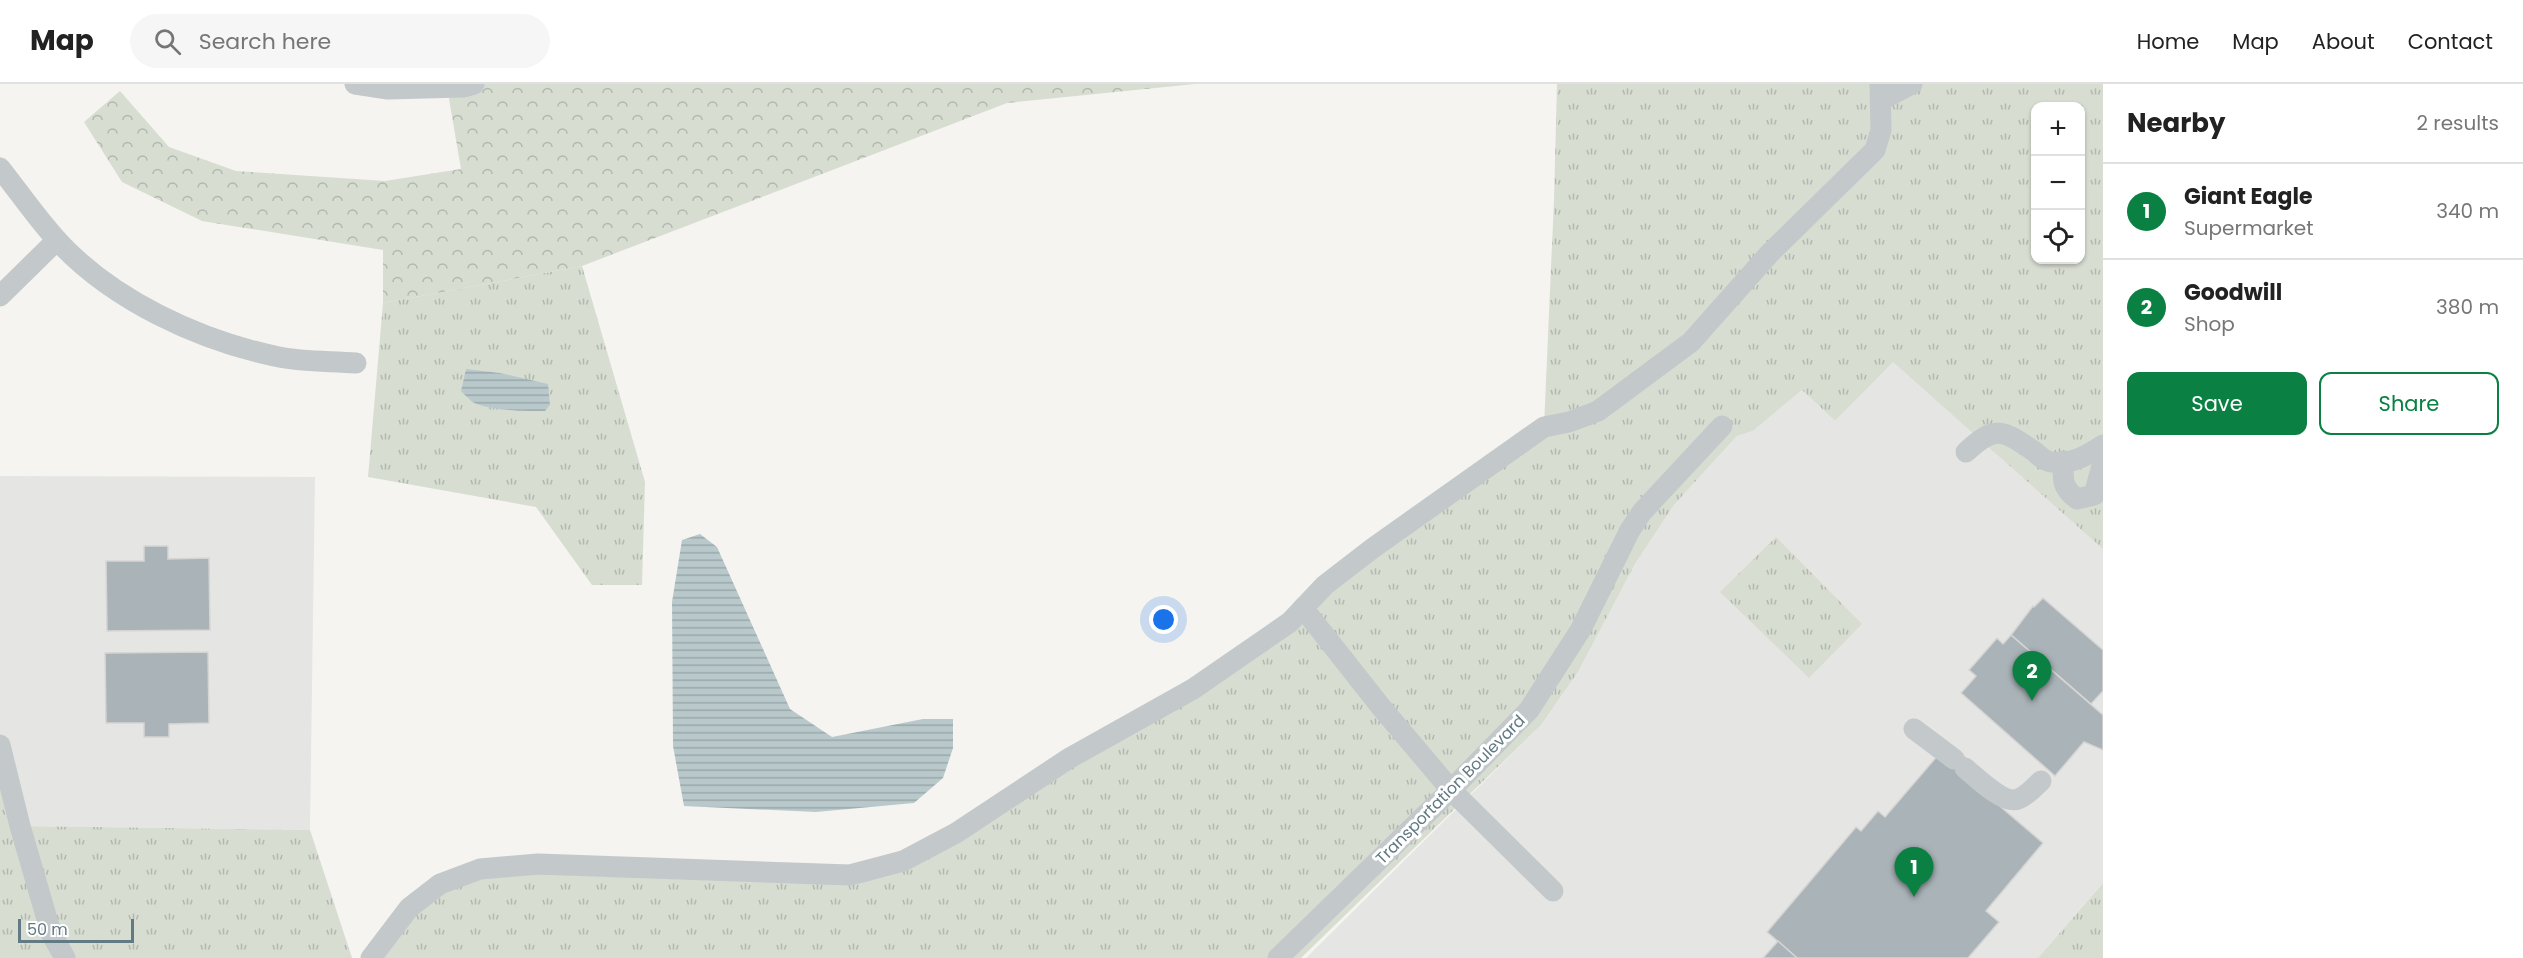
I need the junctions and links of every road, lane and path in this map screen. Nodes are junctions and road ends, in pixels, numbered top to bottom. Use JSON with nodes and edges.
{"nodes":[{"id":1,"x":355,"y":84,"type":"edge"},
{"id":2,"x":474,"y":84,"type":"edge"},
{"id":3,"x":1912,"y":84,"type":"edge"},
{"id":4,"x":1880,"y":92,"type":"edge"},
{"id":5,"x":0,"y":168,"type":"edge"},
{"id":6,"x":57,"y":240,"type":"junction"},
{"id":7,"x":0,"y":296,"type":"edge"},
{"id":8,"x":356,"y":363,"type":"dead end"},
{"id":9,"x":1722,"y":426,"type":"dead end"},
{"id":10,"x":2103,"y":445,"type":"edge"},
{"id":11,"x":1966,"y":452,"type":"dead end"},
{"id":12,"x":2064,"y":461,"type":"junction"},
{"id":13,"x":2103,"y":462,"type":"edge"},
{"id":14,"x":1303,"y":608,"type":"junction"},
{"id":15,"x":1914,"y":729,"type":"dead end"},
{"id":16,"x":0,"y":745,"type":"edge"},
{"id":17,"x":2041,"y":781,"type":"dead end"},
{"id":18,"x":1451,"y":790,"type":"junction"},
{"id":19,"x":1553,"y":891,"type":"dead end"},
{"id":20,"x":65,"y":958,"type":"edge"},
{"id":21,"x":371,"y":958,"type":"edge"},
{"id":22,"x":1278,"y":958,"type":"edge"}],
"edges":[{"from":1,"to":2,"type":"street"},
{"from":3,"to":4,"type":"street"},
{"from":4,"to":14,"type":"street"},
{"from":5,"to":6,"type":"street"},
{"from":6,"to":7,"type":"street"},
{"from":6,"to":8,"type":"street"},
{"from":9,"to":18,"type":"street","name":"Transportation Boulevard"},
{"from":10,"to":12,"type":"street"},
{"from":11,"to":12,"type":"street"},
{"from":12,"to":13,"type":"street"},
{"from":14,"to":18,"type":"street"},
{"from":14,"to":21,"type":"street"},
{"from":15,"to":17,"type":"street"},
{"from":16,"to":20,"type":"street"},
{"from":18,"to":19,"type":"street"},
{"from":18,"to":22,"type":"street","name":"Transportation Boulevard"}]}
